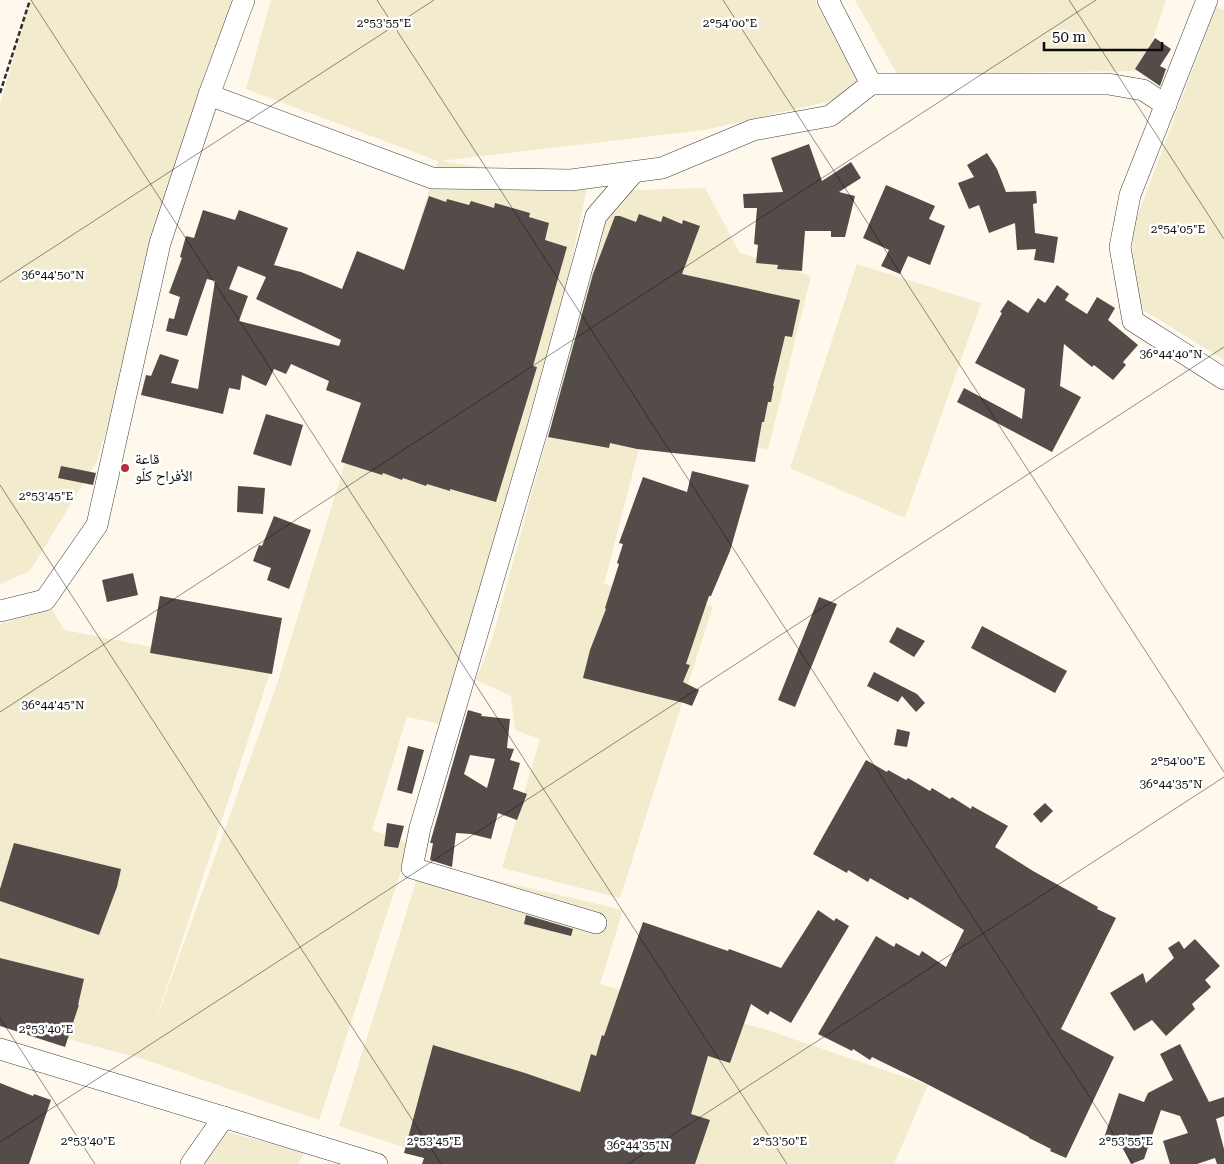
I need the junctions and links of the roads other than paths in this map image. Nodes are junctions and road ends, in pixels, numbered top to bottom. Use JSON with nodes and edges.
{"nodes":[{"id":1,"x":244,"y":0,"type":"edge"},
{"id":2,"x":828,"y":0,"type":"edge"},
{"id":3,"x":1207,"y":0,"type":"edge"},
{"id":4,"x":1215,"y":0,"type":"edge"},
{"id":5,"x":1224,"y":3,"type":"edge"},
{"id":6,"x":871,"y":84,"type":"junction"},
{"id":7,"x":209,"y":95,"type":"junction"},
{"id":8,"x":1166,"y":105,"type":"junction"},
{"id":9,"x":634,"y":172,"type":"junction"},
{"id":10,"x":1224,"y":379,"type":"edge"},
{"id":11,"x":0,"y":611,"type":"edge"},
{"id":12,"x":596,"y":923,"type":"dead end"},
{"id":13,"x":0,"y":1049,"type":"edge"},
{"id":14,"x":224,"y":1117,"type":"junction"},
{"id":15,"x":191,"y":1164,"type":"edge"},
{"id":16,"x":377,"y":1164,"type":"edge"}],
"edges":[{"from":1,"to":7,"type":"street"},
{"from":2,"to":6,"type":"street"},
{"from":3,"to":8,"type":"street"},
{"from":4,"to":5,"type":"street"},
{"from":6,"to":8,"type":"street"},
{"from":6,"to":9,"type":"street"},
{"from":7,"to":9,"type":"street"},
{"from":7,"to":11,"type":"street"},
{"from":8,"to":10,"type":"street"},
{"from":9,"to":12,"type":"street"},
{"from":13,"to":14,"type":"street"},
{"from":14,"to":15,"type":"street"},
{"from":14,"to":16,"type":"street"}]}
